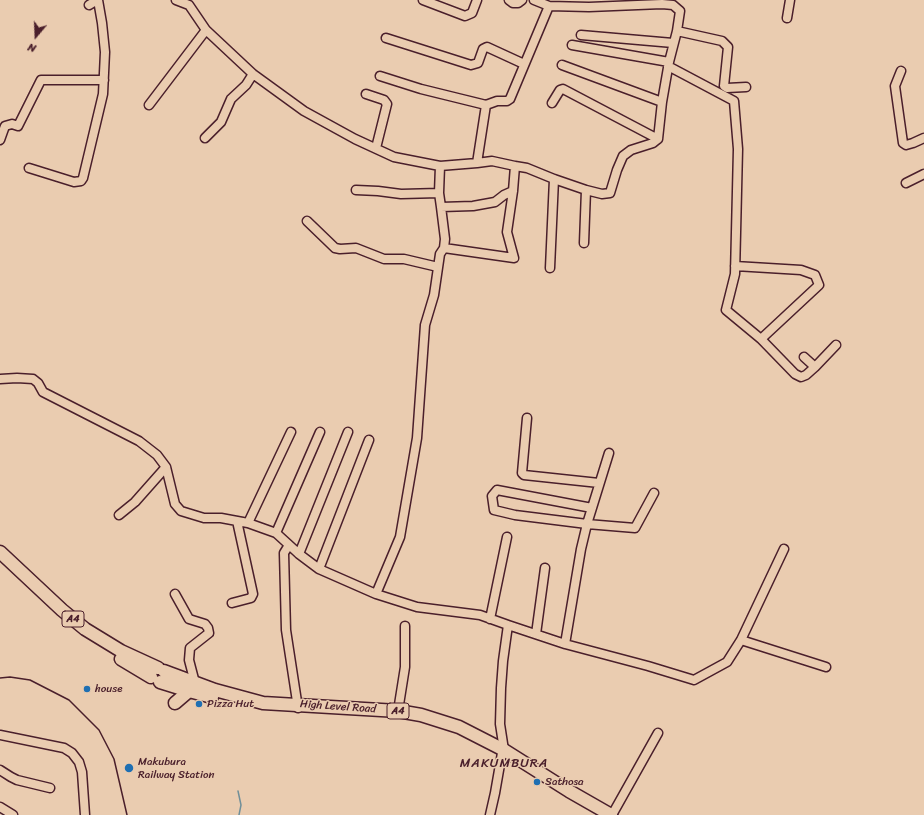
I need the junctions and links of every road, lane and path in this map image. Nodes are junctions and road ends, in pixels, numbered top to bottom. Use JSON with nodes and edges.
{"nodes":[{"id":1,"x":97,"y":0,"type":"edge"},
{"id":2,"x":176,"y":0,"type":"edge"},
{"id":3,"x":423,"y":0,"type":"edge"},
{"id":4,"x":477,"y":0,"type":"edge"},
{"id":5,"x":509,"y":0,"type":"edge"},
{"id":6,"x":522,"y":0,"type":"edge"},
{"id":7,"x":534,"y":0,"type":"edge"},
{"id":8,"x":788,"y":0,"type":"edge"},
{"id":9,"x":663,"y":2,"type":"edge"},
{"id":10,"x":89,"y":5,"type":"dead end"},
{"id":11,"x":549,"y":6,"type":"junction"},
{"id":12,"x":786,"y":16,"type":"dead end"},
{"id":13,"x":206,"y":30,"type":"junction"},
{"id":14,"x":677,"y":31,"type":"junction"},
{"id":15,"x":581,"y":36,"type":"dead end"},
{"id":16,"x":386,"y":38,"type":"dead end"},
{"id":17,"x":673,"y":44,"type":"junction"},
{"id":18,"x":572,"y":46,"type":"dead end"},
{"id":19,"x":524,"y":64,"type":"junction"},
{"id":20,"x":668,"y":64,"type":"junction"},
{"id":21,"x":562,"y":65,"type":"dead end"},
{"id":22,"x":901,"y":71,"type":"dead end"},
{"id":23,"x":253,"y":74,"type":"junction"},
{"id":24,"x":380,"y":76,"type":"dead end"},
{"id":25,"x":104,"y":80,"type":"junction"},
{"id":26,"x":746,"y":87,"type":"dead end"},
{"id":27,"x":366,"y":94,"type":"dead end"},
{"id":28,"x":662,"y":102,"type":"junction"},
{"id":29,"x":552,"y":103,"type":"dead end"},
{"id":30,"x":149,"y":105,"type":"dead end"},
{"id":31,"x":486,"y":105,"type":"junction"},
{"id":32,"x":205,"y":138,"type":"dead end"},
{"id":33,"x":924,"y":138,"type":"edge"},
{"id":34,"x":658,"y":139,"type":"junction"},
{"id":35,"x":0,"y":140,"type":"edge"},
{"id":36,"x":376,"y":148,"type":"junction"},
{"id":37,"x":476,"y":163,"type":"junction"},
{"id":38,"x":440,"y":166,"type":"junction"},
{"id":39,"x":515,"y":166,"type":"junction"},
{"id":40,"x":29,"y":168,"type":"dead end"},
{"id":41,"x":924,"y":174,"type":"edge"},
{"id":42,"x":554,"y":179,"type":"junction"},
{"id":43,"x":906,"y":183,"type":"dead end"},
{"id":44,"x":356,"y":190,"type":"dead end"},
{"id":45,"x":586,"y":190,"type":"junction"},
{"id":46,"x":513,"y":191,"type":"junction"},
{"id":47,"x":439,"y":193,"type":"junction"},
{"id":48,"x":442,"y":207,"type":"junction"},
{"id":49,"x":307,"y":221,"type":"dead end"},
{"id":50,"x":584,"y":243,"type":"dead end"},
{"id":51,"x":444,"y":248,"type":"junction"},
{"id":52,"x":735,"y":266,"type":"junction"},
{"id":53,"x":438,"y":267,"type":"junction"},
{"id":54,"x":550,"y":268,"type":"dead end"},
{"id":55,"x":761,"y":339,"type":"junction"},
{"id":56,"x":836,"y":345,"type":"dead end"},
{"id":57,"x":804,"y":357,"type":"dead end"},
{"id":58,"x":815,"y":367,"type":"junction"},
{"id":59,"x":0,"y":380,"type":"edge"},
{"id":60,"x":527,"y":418,"type":"dead end"},
{"id":61,"x":291,"y":432,"type":"dead end"},
{"id":62,"x":320,"y":432,"type":"dead end"},
{"id":63,"x":348,"y":432,"type":"dead end"},
{"id":64,"x":369,"y":440,"type":"dead end"},
{"id":65,"x":609,"y":453,"type":"dead end"},
{"id":66,"x":166,"y":467,"type":"junction"},
{"id":67,"x":599,"y":483,"type":"junction"},
{"id":68,"x":654,"y":493,"type":"dead end"},
{"id":69,"x":592,"y":508,"type":"junction"},
{"id":70,"x":119,"y":515,"type":"dead end"},
{"id":71,"x":237,"y":521,"type":"junction"},
{"id":72,"x":248,"y":523,"type":"junction"},
{"id":73,"x":587,"y":524,"type":"junction"},
{"id":74,"x":276,"y":533,"type":"junction"},
{"id":75,"x":507,"y":536,"type":"dead end"},
{"id":76,"x":288,"y":545,"type":"junction"},
{"id":77,"x":784,"y":549,"type":"dead end"},
{"id":78,"x":0,"y":552,"type":"edge"},
{"id":79,"x":299,"y":554,"type":"junction"},
{"id":80,"x":0,"y":560,"type":"edge"},
{"id":81,"x":545,"y":568,"type":"dead end"},
{"id":82,"x":319,"y":569,"type":"junction"},
{"id":83,"x":174,"y":594,"type":"dead end"},
{"id":84,"x":376,"y":594,"type":"junction"},
{"id":85,"x":232,"y":603,"type":"dead end"},
{"id":86,"x":490,"y":619,"type":"junction"},
{"id":87,"x":508,"y":625,"type":"junction"},
{"id":88,"x":404,"y":626,"type":"dead end"},
{"id":89,"x":536,"y":634,"type":"junction"},
{"id":90,"x":741,"y":640,"type":"junction"},
{"id":91,"x":565,"y":644,"type":"junction"},
{"id":92,"x":826,"y":667,"type":"dead end"},
{"id":93,"x":158,"y":675,"type":"junction"},
{"id":94,"x":192,"y":687,"type":"junction"},
{"id":95,"x":175,"y":703,"type":"dead end"},
{"id":96,"x":298,"y":707,"type":"junction"},
{"id":97,"x":398,"y":711,"type":"junction"},
{"id":98,"x":658,"y":733,"type":"dead end"},
{"id":99,"x":0,"y":735,"type":"edge"},
{"id":100,"x":503,"y":751,"type":"junction"},
{"id":101,"x":0,"y":770,"type":"edge"},
{"id":102,"x":50,"y":788,"type":"dead end"},
{"id":103,"x":0,"y":807,"type":"edge"},
{"id":104,"x":13,"y":815,"type":"edge"},
{"id":105,"x":85,"y":815,"type":"edge"},
{"id":106,"x":490,"y":815,"type":"edge"},
{"id":107,"x":605,"y":815,"type":"edge"},
{"id":108,"x":611,"y":815,"type":"edge"}],
"edges":[{"from":1,"to":10,"type":"street"},
{"from":1,"to":25,"type":"street"},
{"from":2,"to":13,"type":"street"},
{"from":3,"to":4,"type":"street"},
{"from":5,"to":6,"type":"street"},
{"from":7,"to":11,"type":"street"},
{"from":8,"to":12,"type":"street"},
{"from":9,"to":11,"type":"street"},
{"from":9,"to":14,"type":"street"},
{"from":11,"to":19,"type":"street"},
{"from":13,"to":23,"type":"street"},
{"from":13,"to":30,"type":"street"},
{"from":14,"to":17,"type":"street"},
{"from":14,"to":26,"type":"street"},
{"from":15,"to":17,"type":"street"},
{"from":16,"to":19,"type":"street"},
{"from":17,"to":20,"type":"street"},
{"from":18,"to":20,"type":"street"},
{"from":19,"to":31,"type":"street"},
{"from":20,"to":28,"type":"street"},
{"from":20,"to":52,"type":"street"},
{"from":21,"to":28,"type":"street"},
{"from":22,"to":33,"type":"street"},
{"from":23,"to":32,"type":"street"},
{"from":23,"to":36,"type":"street"},
{"from":24,"to":31,"type":"street"},
{"from":25,"to":35,"type":"street"},
{"from":25,"to":40,"type":"street"},
{"from":27,"to":36,"type":"street"},
{"from":28,"to":34,"type":"street"},
{"from":29,"to":34,"type":"street"},
{"from":31,"to":37,"type":"street"},
{"from":34,"to":45,"type":"street"},
{"from":36,"to":38,"type":"street"},
{"from":37,"to":38,"type":"street"},
{"from":37,"to":39,"type":"street"},
{"from":38,"to":47,"type":"street"},
{"from":39,"to":42,"type":"street"},
{"from":39,"to":46,"type":"street"},
{"from":41,"to":43,"type":"street"},
{"from":42,"to":45,"type":"street"},
{"from":42,"to":54,"type":"street"},
{"from":44,"to":47,"type":"street"},
{"from":45,"to":50,"type":"street"},
{"from":46,"to":48,"type":"street"},
{"from":46,"to":51,"type":"street"},
{"from":47,"to":48,"type":"street"},
{"from":48,"to":51,"type":"street"},
{"from":49,"to":53,"type":"street"},
{"from":51,"to":53,"type":"street"},
{"from":52,"to":55,"type":"street"},
{"from":52,"to":55,"type":"street"},
{"from":53,"to":84,"type":"street"},
{"from":55,"to":58,"type":"street"},
{"from":56,"to":58,"type":"street"},
{"from":57,"to":58,"type":"street"},
{"from":59,"to":66,"type":"street"},
{"from":60,"to":67,"type":"street"},
{"from":61,"to":72,"type":"street"},
{"from":62,"to":74,"type":"street"},
{"from":63,"to":79,"type":"street"},
{"from":64,"to":82,"type":"street"},
{"from":65,"to":67,"type":"street"},
{"from":66,"to":70,"type":"street"},
{"from":66,"to":71,"type":"street"},
{"from":67,"to":69,"type":"street"},
{"from":68,"to":73,"type":"street"},
{"from":69,"to":73,"type":"street"},
{"from":69,"to":73,"type":"street"},
{"from":71,"to":72,"type":"street"},
{"from":71,"to":85,"type":"street"},
{"from":72,"to":74,"type":"street"},
{"from":73,"to":91,"type":"street"},
{"from":74,"to":76,"type":"street"},
{"from":75,"to":86,"type":"street"},
{"from":76,"to":79,"type":"street"},
{"from":76,"to":96,"type":"street"},
{"from":77,"to":90,"type":"street"},
{"from":78,"to":93,"type":"highway","name":"High Level Road","number":"A4"},
{"from":79,"to":82,"type":"street"},
{"from":80,"to":93,"type":"highway","name":"High Level Road","number":"A4"},
{"from":81,"to":89,"type":"street"},
{"from":82,"to":84,"type":"street"},
{"from":83,"to":94,"type":"street"},
{"from":84,"to":86,"type":"street"},
{"from":86,"to":87,"type":"street"},
{"from":87,"to":89,"type":"street"},
{"from":87,"to":100,"type":"street"},
{"from":88,"to":97,"type":"street"},
{"from":89,"to":91,"type":"street"},
{"from":90,"to":91,"type":"street"},
{"from":90,"to":92,"type":"street"},
{"from":93,"to":94,"type":"highway","name":"High Level Road","number":"A4"},
{"from":94,"to":95,"type":"highway"},
{"from":94,"to":96,"type":"highway","name":"High Level Road","number":"A4"},
{"from":96,"to":97,"type":"highway","name":"High Level Road","number":"A4"},
{"from":96,"to":100,"type":"highway","name":"High Level Road","number":"A4"},
{"from":97,"to":100,"type":"highway","name":"High Level Road","number":"A4"},
{"from":98,"to":108,"type":"street"},
{"from":99,"to":105,"type":"street"},
{"from":100,"to":106,"type":"street"},
{"from":100,"to":107,"type":"highway","name":"High Level Road","number":"A4"},
{"from":100,"to":108,"type":"highway","name":"High Level Road","number":"A4"},
{"from":101,"to":102,"type":"street"},
{"from":103,"to":104,"type":"street"}]}
